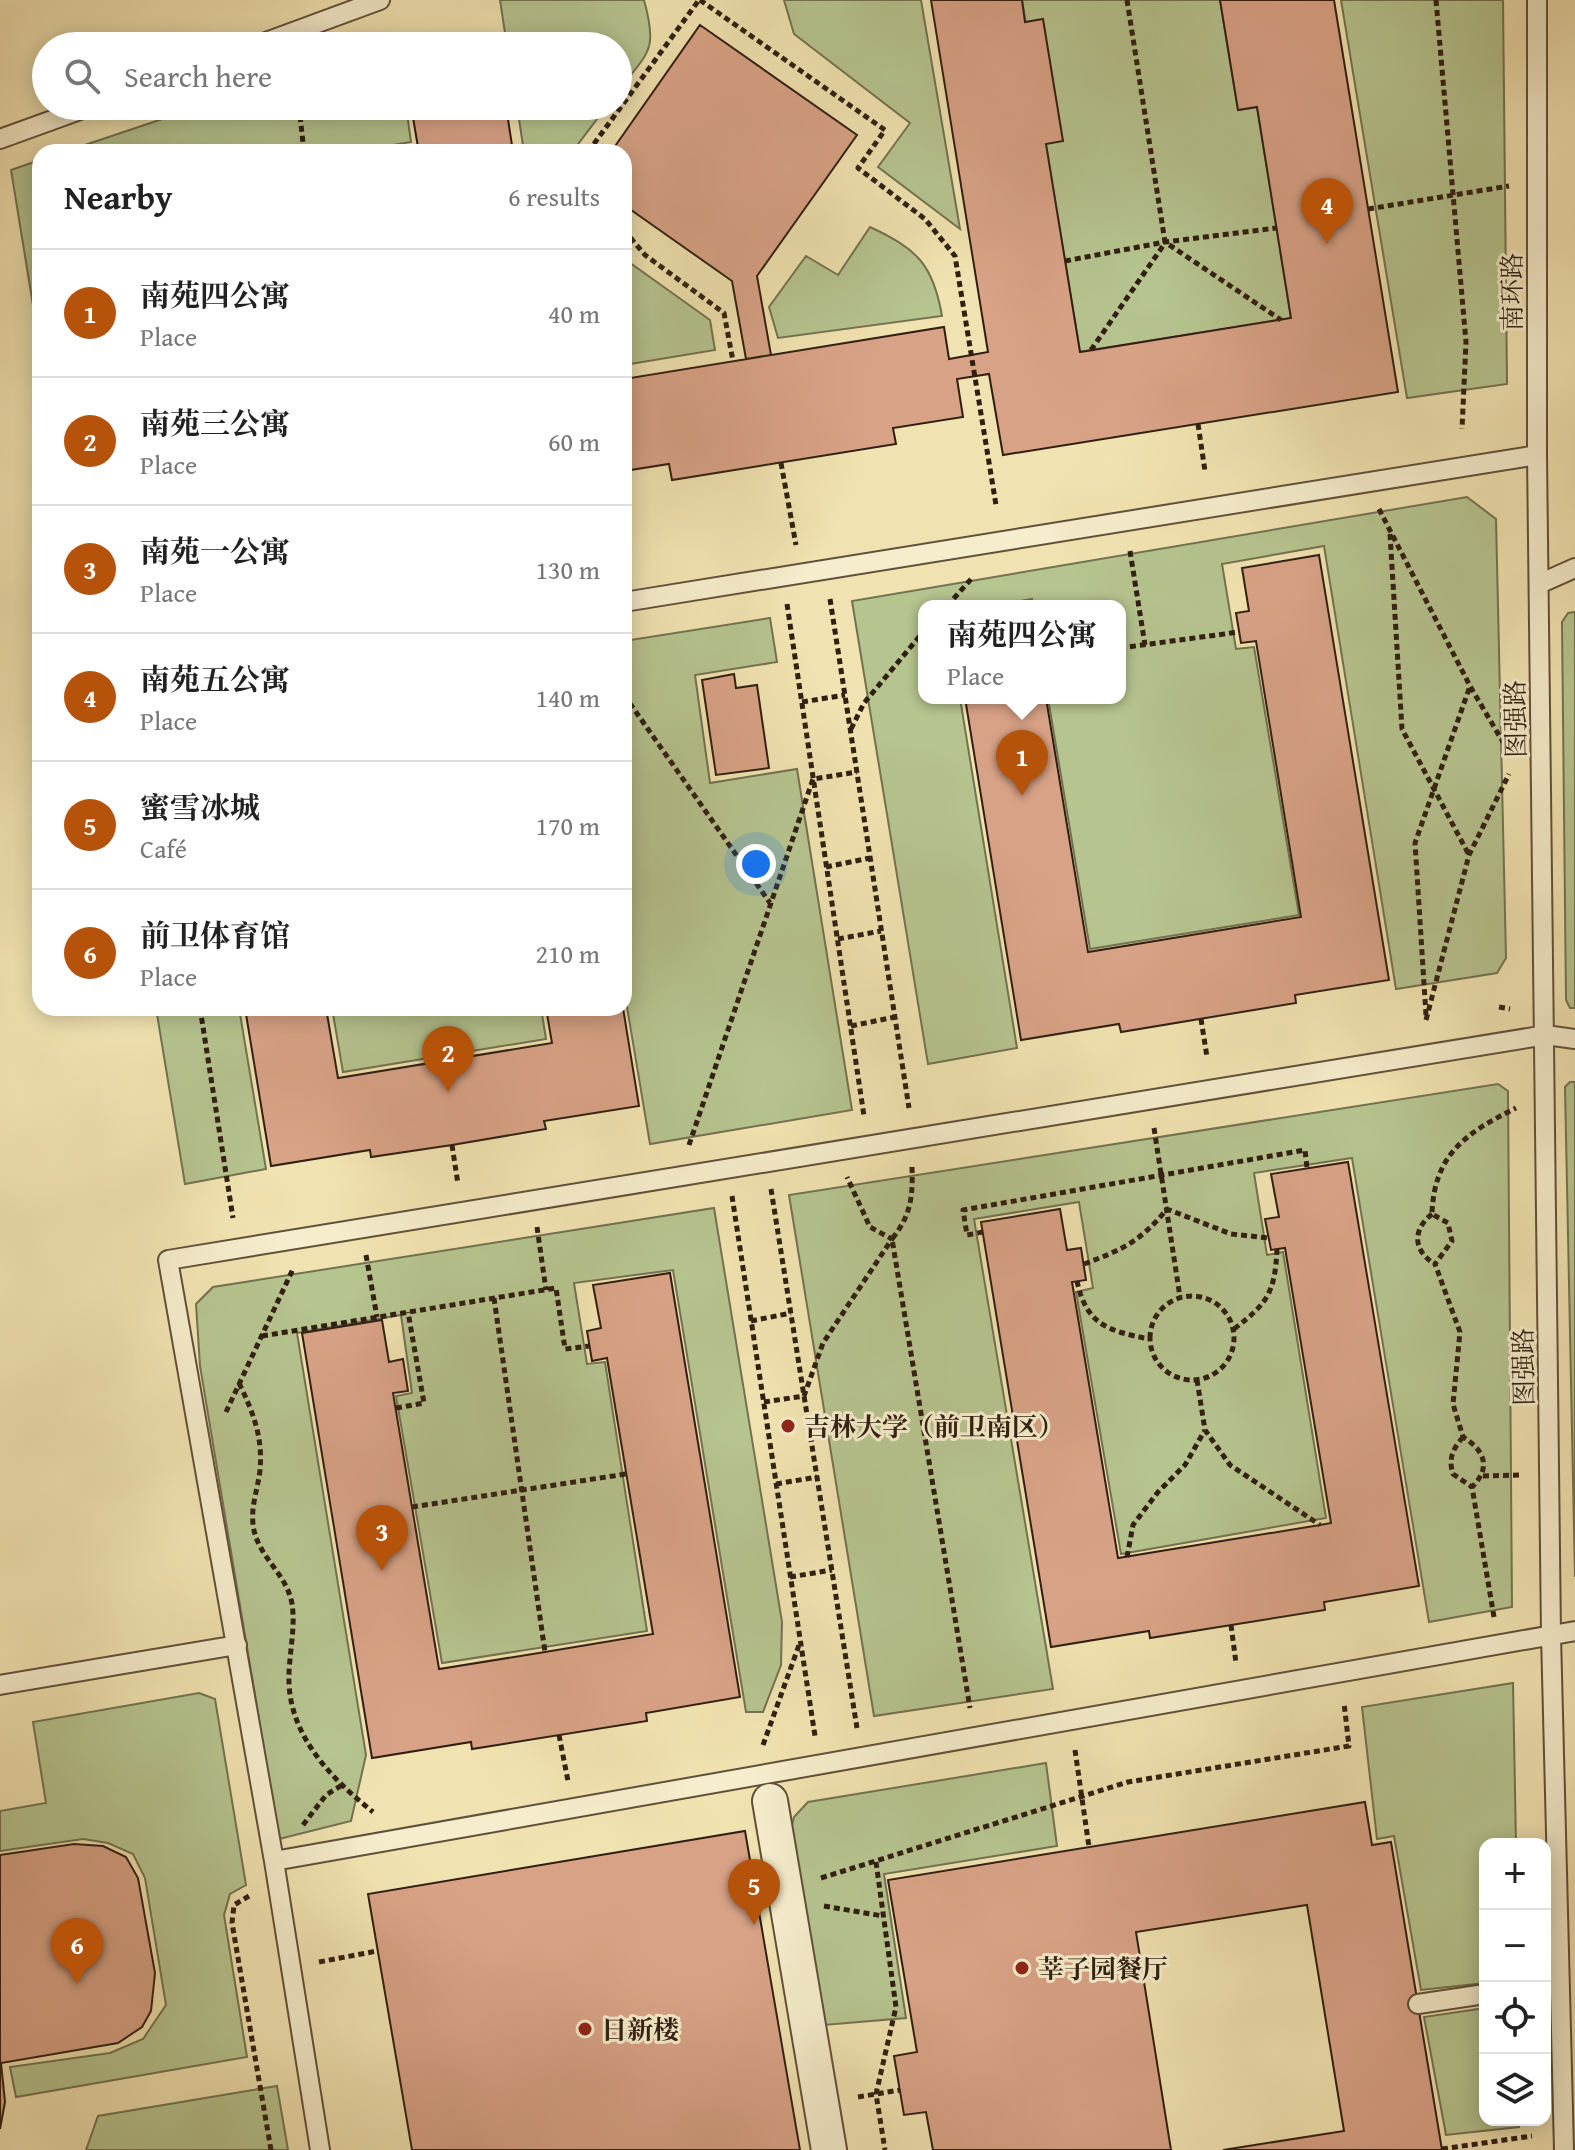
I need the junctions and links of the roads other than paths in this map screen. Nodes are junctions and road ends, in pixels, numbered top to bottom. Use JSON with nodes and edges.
{"nodes":[{"id":1,"x":380,"y":0,"type":"edge"},
{"id":2,"x":1537,"y":0,"type":"edge"},
{"id":3,"x":293,"y":32,"type":"edge"},
{"id":4,"x":52,"y":120,"type":"edge"},
{"id":5,"x":0,"y":139,"type":"edge"},
{"id":6,"x":1537,"y":455,"type":"junction"},
{"id":7,"x":1575,"y":568,"type":"edge"},
{"id":8,"x":1539,"y":584,"type":"junction"},
{"id":9,"x":632,"y":601,"type":"edge"},
{"id":10,"x":1546,"y":1035,"type":"junction"},
{"id":11,"x":1575,"y":1039,"type":"edge"},
{"id":12,"x":1575,"y":1631,"type":"edge"},
{"id":13,"x":1551,"y":1635,"type":"junction"},
{"id":14,"x":237,"y":1645,"type":"junction"},
{"id":15,"x":0,"y":1685,"type":"edge"},
{"id":16,"x":770,"y":1801,"type":"dead end"},
{"id":17,"x":274,"y":1861,"type":"junction"},
{"id":18,"x":1551,"y":1982,"type":"edge"},
{"id":19,"x":1551,"y":1986,"type":"edge"},
{"id":20,"x":1479,"y":1995,"type":"edge"},
{"id":21,"x":1418,"y":2004,"type":"dead end"},
{"id":22,"x":320,"y":2150,"type":"edge"},
{"id":23,"x":829,"y":2150,"type":"edge"},
{"id":24,"x":1564,"y":2150,"type":"edge"}],
"edges":[{"from":1,"to":3,"type":"lane"},
{"from":2,"to":6,"type":"lane","name":"南环路"},
{"from":4,"to":5,"type":"lane"},
{"from":6,"to":8,"type":"lane","name":"南环路"},
{"from":6,"to":9,"type":"lane"},
{"from":7,"to":8,"type":"lane"},
{"from":8,"to":10,"type":"lane","name":"图强路"},
{"from":10,"to":11,"type":"lane"},
{"from":10,"to":13,"type":"lane","name":"图强路"},
{"from":10,"to":14,"type":"lane"},
{"from":12,"to":13,"type":"lane"},
{"from":13,"to":17,"type":"lane"},
{"from":13,"to":18,"type":"lane","name":"图强路"},
{"from":14,"to":15,"type":"lane"},
{"from":14,"to":17,"type":"lane"},
{"from":16,"to":23,"type":"street"},
{"from":17,"to":22,"type":"lane"},
{"from":19,"to":24,"type":"lane","name":"图强路"},
{"from":20,"to":21,"type":"lane"}]}
